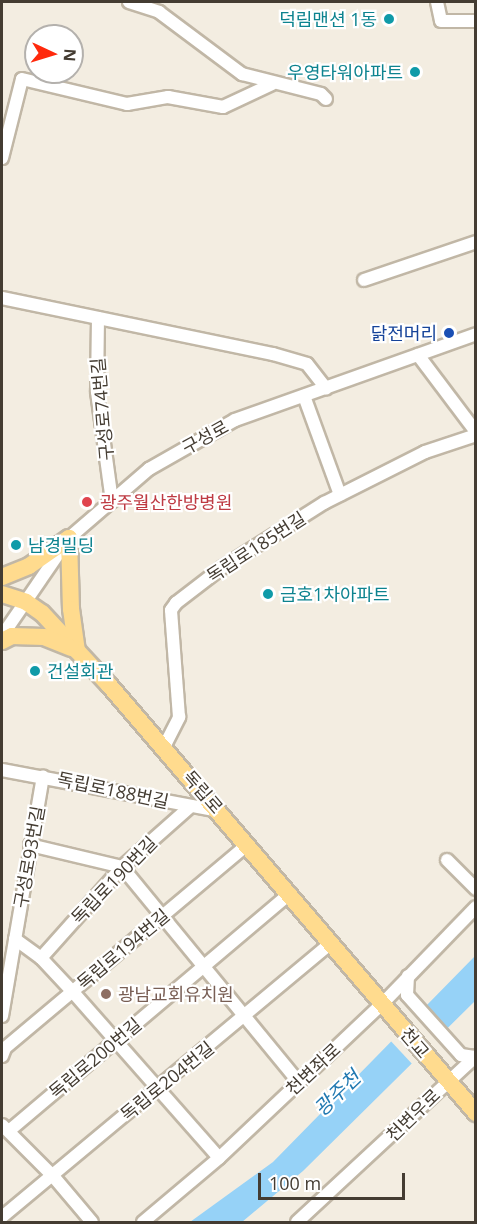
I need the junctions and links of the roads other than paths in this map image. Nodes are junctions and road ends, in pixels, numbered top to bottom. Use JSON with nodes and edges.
{"nodes":[{"id":1,"x":129,"y":2,"type":"edge"},
{"id":2,"x":437,"y":2,"type":"edge"},
{"id":3,"x":476,"y":21,"type":"edge"},
{"id":4,"x":272,"y":84,"type":"junction"},
{"id":5,"x":326,"y":99,"type":"dead end"},
{"id":6,"x":2,"y":159,"type":"edge"},
{"id":7,"x":476,"y":242,"type":"edge"},
{"id":8,"x":364,"y":280,"type":"dead end"},
{"id":9,"x":2,"y":298,"type":"edge"},
{"id":10,"x":98,"y":318,"type":"junction"},
{"id":11,"x":476,"y":334,"type":"edge"},
{"id":12,"x":418,"y":355,"type":"junction"},
{"id":13,"x":326,"y":388,"type":"junction"},
{"id":14,"x":304,"y":396,"type":"junction"},
{"id":15,"x":476,"y":434,"type":"edge"},
{"id":16,"x":340,"y":495,"type":"junction"},
{"id":17,"x":112,"y":501,"type":"junction"},
{"id":18,"x":69,"y":538,"type":"junction"},
{"id":19,"x":2,"y":577,"type":"edge"},
{"id":20,"x":2,"y":594,"type":"edge"},
{"id":21,"x":26,"y":602,"type":"junction"},
{"id":22,"x":2,"y":636,"type":"edge"},
{"id":23,"x":2,"y":641,"type":"edge"},
{"id":24,"x":77,"y":651,"type":"junction"},
{"id":25,"x":164,"y":747,"type":"junction"},
{"id":26,"x":2,"y":770,"type":"edge"},
{"id":27,"x":43,"y":776,"type":"junction"},
{"id":28,"x":191,"y":806,"type":"junction"},
{"id":29,"x":219,"y":811,"type":"junction"},
{"id":30,"x":30,"y":844,"type":"junction"},
{"id":31,"x":248,"y":844,"type":"junction"},
{"id":32,"x":447,"y":860,"type":"dead end"},
{"id":33,"x":122,"y":867,"type":"junction"},
{"id":34,"x":476,"y":889,"type":"edge"},
{"id":35,"x":290,"y":892,"type":"junction"},
{"id":36,"x":476,"y":907,"type":"edge"},
{"id":37,"x":163,"y":915,"type":"junction"},
{"id":38,"x":15,"y":939,"type":"junction"},
{"id":39,"x":332,"y":944,"type":"junction"},
{"id":40,"x":40,"y":958,"type":"junction"},
{"id":41,"x":204,"y":965,"type":"junction"},
{"id":42,"x":408,"y":976,"type":"junction"},
{"id":43,"x":72,"y":991,"type":"junction"},
{"id":44,"x":385,"y":1008,"type":"junction"},
{"id":45,"x":2,"y":1016,"type":"edge"},
{"id":46,"x":246,"y":1017,"type":"junction"},
{"id":47,"x":2,"y":1034,"type":"edge"},
{"id":48,"x":114,"y":1041,"type":"junction"},
{"id":49,"x":14,"y":1042,"type":"junction"},
{"id":50,"x":2,"y":1056,"type":"edge"},
{"id":51,"x":475,"y":1057,"type":"edge"},
{"id":52,"x":446,"y":1078,"type":"junction"},
{"id":53,"x":298,"y":1081,"type":"junction"},
{"id":54,"x":157,"y":1089,"type":"junction"},
{"id":55,"x":476,"y":1113,"type":"edge"},
{"id":56,"x":6,"y":1128,"type":"edge"},
{"id":57,"x":219,"y":1158,"type":"junction"},
{"id":58,"x":53,"y":1176,"type":"junction"},
{"id":59,"x":2,"y":1217,"type":"edge"},
{"id":60,"x":92,"y":1222,"type":"edge"},
{"id":61,"x":143,"y":1222,"type":"edge"},
{"id":62,"x":297,"y":1222,"type":"edge"}],
"edges":[{"from":1,"to":4,"type":"street"},
{"from":2,"to":3,"type":"street"},
{"from":4,"to":5,"type":"street"},
{"from":4,"to":6,"type":"street"},
{"from":7,"to":8,"type":"street"},
{"from":9,"to":10,"type":"street"},
{"from":10,"to":13,"type":"street"},
{"from":10,"to":17,"type":"street","name":"구성로74번길"},
{"from":11,"to":12,"type":"street","name":"구성로"},
{"from":12,"to":13,"type":"street","name":"구성로"},
{"from":12,"to":15,"type":"street"},
{"from":13,"to":14,"type":"street","name":"구성로"},
{"from":14,"to":16,"type":"street"},
{"from":14,"to":17,"type":"street","name":"구성로"},
{"from":15,"to":16,"type":"street","name":"독립로185번길"},
{"from":16,"to":25,"type":"street","name":"독립로185번길"},
{"from":17,"to":18,"type":"street","name":"구성로"},
{"from":18,"to":19,"type":"main road"},
{"from":18,"to":21,"type":"street","name":"구성로"},
{"from":18,"to":24,"type":"main road"},
{"from":20,"to":21,"type":"main road","name":"독립로"},
{"from":21,"to":22,"type":"street","name":"구성로"},
{"from":21,"to":24,"type":"main road","name":"독립로"},
{"from":23,"to":24,"type":"main road"},
{"from":24,"to":25,"type":"main road","name":"독립로"},
{"from":25,"to":29,"type":"main road","name":"독립로"},
{"from":26,"to":27,"type":"street"},
{"from":27,"to":28,"type":"street","name":"독립로188번길"},
{"from":27,"to":30,"type":"street","name":"구성로93번길"},
{"from":28,"to":29,"type":"street","name":"독립로188번길"},
{"from":28,"to":33,"type":"street","name":"독립로190번길"},
{"from":29,"to":31,"type":"main road","name":"독립로"},
{"from":30,"to":33,"type":"street"},
{"from":30,"to":38,"type":"street","name":"구성로93번길"},
{"from":31,"to":35,"type":"main road","name":"독립로"},
{"from":31,"to":37,"type":"street","name":"독립로194번길"},
{"from":32,"to":34,"type":"street"},
{"from":33,"to":37,"type":"street"},
{"from":33,"to":40,"type":"street","name":"독립로190번길"},
{"from":35,"to":39,"type":"main road","name":"독립로"},
{"from":35,"to":41,"type":"street","name":"독립로200번길"},
{"from":36,"to":42,"type":"street","name":"천변좌로"},
{"from":37,"to":41,"type":"street"},
{"from":37,"to":43,"type":"street","name":"독립로194번길"},
{"from":38,"to":40,"type":"street"},
{"from":38,"to":45,"type":"street","name":"구성로93번길"},
{"from":39,"to":44,"type":"main road","name":"독립로"},
{"from":39,"to":46,"type":"street","name":"독립로204번길"},
{"from":40,"to":43,"type":"street"},
{"from":41,"to":46,"type":"street"},
{"from":41,"to":48,"type":"street","name":"독립로200번길"},
{"from":42,"to":44,"type":"street","name":"천변좌로"},
{"from":42,"to":51,"type":"street"},
{"from":43,"to":48,"type":"street"},
{"from":43,"to":49,"type":"street","name":"독립로194번길"},
{"from":44,"to":52,"type":"main road","name":"천교"},
{"from":44,"to":53,"type":"street","name":"천변좌로"},
{"from":46,"to":53,"type":"street"},
{"from":46,"to":54,"type":"street","name":"독립로204번길"},
{"from":47,"to":49,"type":"street"},
{"from":48,"to":54,"type":"street"},
{"from":48,"to":56,"type":"street","name":"독립로200번길"},
{"from":49,"to":50,"type":"street","name":"독립로194번길"},
{"from":51,"to":52,"type":"street","name":"천변우로"},
{"from":52,"to":55,"type":"main road"},
{"from":52,"to":62,"type":"street","name":"천변우로"},
{"from":53,"to":57,"type":"street","name":"천변좌로"},
{"from":54,"to":57,"type":"street"},
{"from":54,"to":58,"type":"street","name":"독립로204번길"},
{"from":56,"to":58,"type":"street"},
{"from":57,"to":61,"type":"street","name":"천변좌로"},
{"from":58,"to":59,"type":"street","name":"독립로204번길"},
{"from":58,"to":60,"type":"street"}]}
